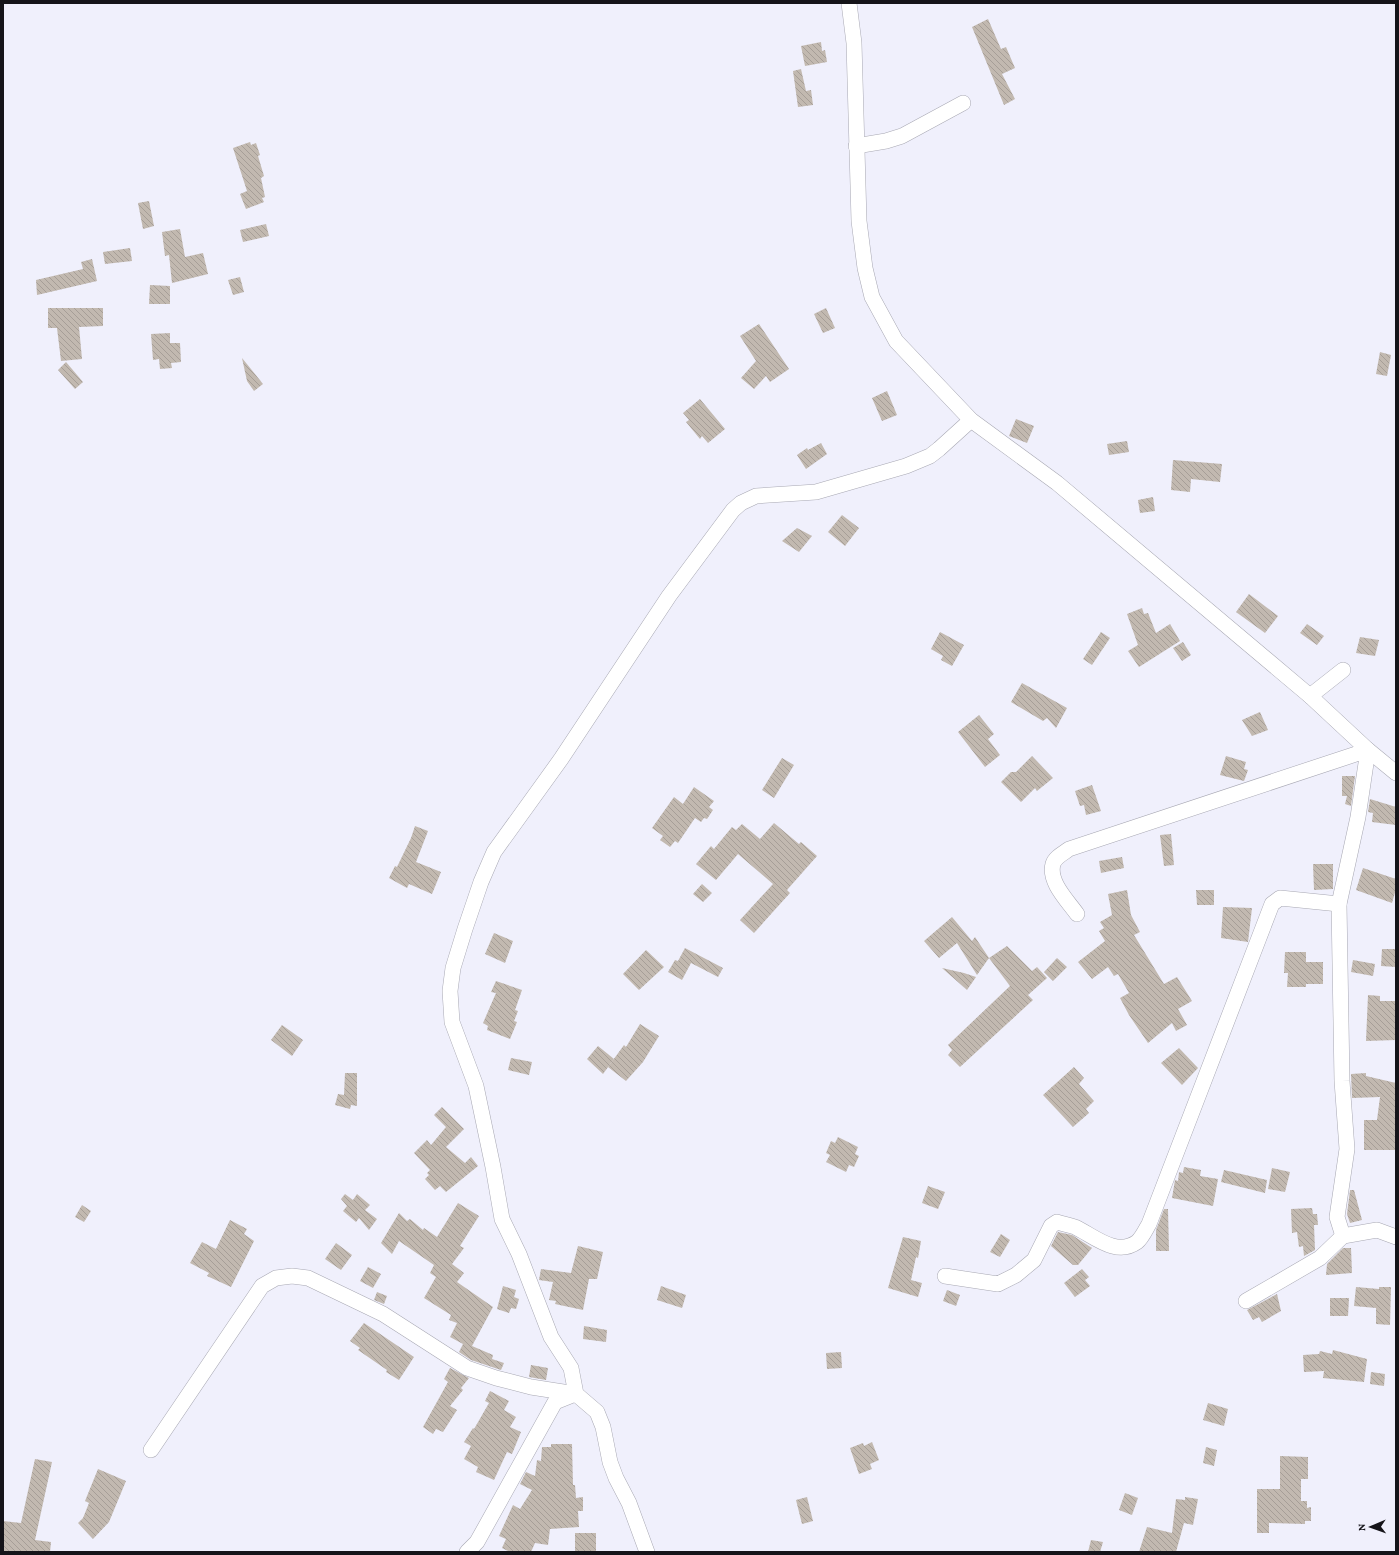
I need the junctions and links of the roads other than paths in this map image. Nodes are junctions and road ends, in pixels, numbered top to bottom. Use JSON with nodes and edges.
{"nodes":[{"id":1,"x":849,"y":3,"type":"edge"},
{"id":2,"x":963,"y":103,"type":"dead end"},
{"id":3,"x":856,"y":146,"type":"junction"},
{"id":4,"x":971,"y":420,"type":"junction"},
{"id":5,"x":1343,"y":670,"type":"dead end"},
{"id":6,"x":1310,"y":696,"type":"junction"},
{"id":7,"x":1368,"y":750,"type":"junction"},
{"id":8,"x":1396,"y":773,"type":"edge"},
{"id":9,"x":1339,"y":904,"type":"junction"},
{"id":10,"x":1077,"y":914,"type":"dead end"},
{"id":11,"x":1343,"y":1236,"type":"junction"},
{"id":12,"x":1396,"y":1237,"type":"edge"},
{"id":13,"x":946,"y":1276,"type":"dead end"},
{"id":14,"x":1246,"y":1301,"type":"dead end"},
{"id":15,"x":576,"y":1394,"type":"junction"},
{"id":16,"x":151,"y":1450,"type":"dead end"},
{"id":17,"x":466,"y":1552,"type":"edge"},
{"id":18,"x":646,"y":1552,"type":"edge"}],
"edges":[{"from":1,"to":3,"type":"street"},
{"from":2,"to":3,"type":"street"},
{"from":3,"to":4,"type":"street"},
{"from":4,"to":6,"type":"street"},
{"from":4,"to":15,"type":"street"},
{"from":5,"to":6,"type":"street"},
{"from":6,"to":7,"type":"street"},
{"from":7,"to":8,"type":"street"},
{"from":7,"to":9,"type":"street"},
{"from":7,"to":10,"type":"street"},
{"from":9,"to":11,"type":"street"},
{"from":9,"to":13,"type":"street"},
{"from":11,"to":12,"type":"street"},
{"from":11,"to":14,"type":"street"},
{"from":15,"to":16,"type":"street"},
{"from":15,"to":17,"type":"street"},
{"from":15,"to":18,"type":"street"}]}
